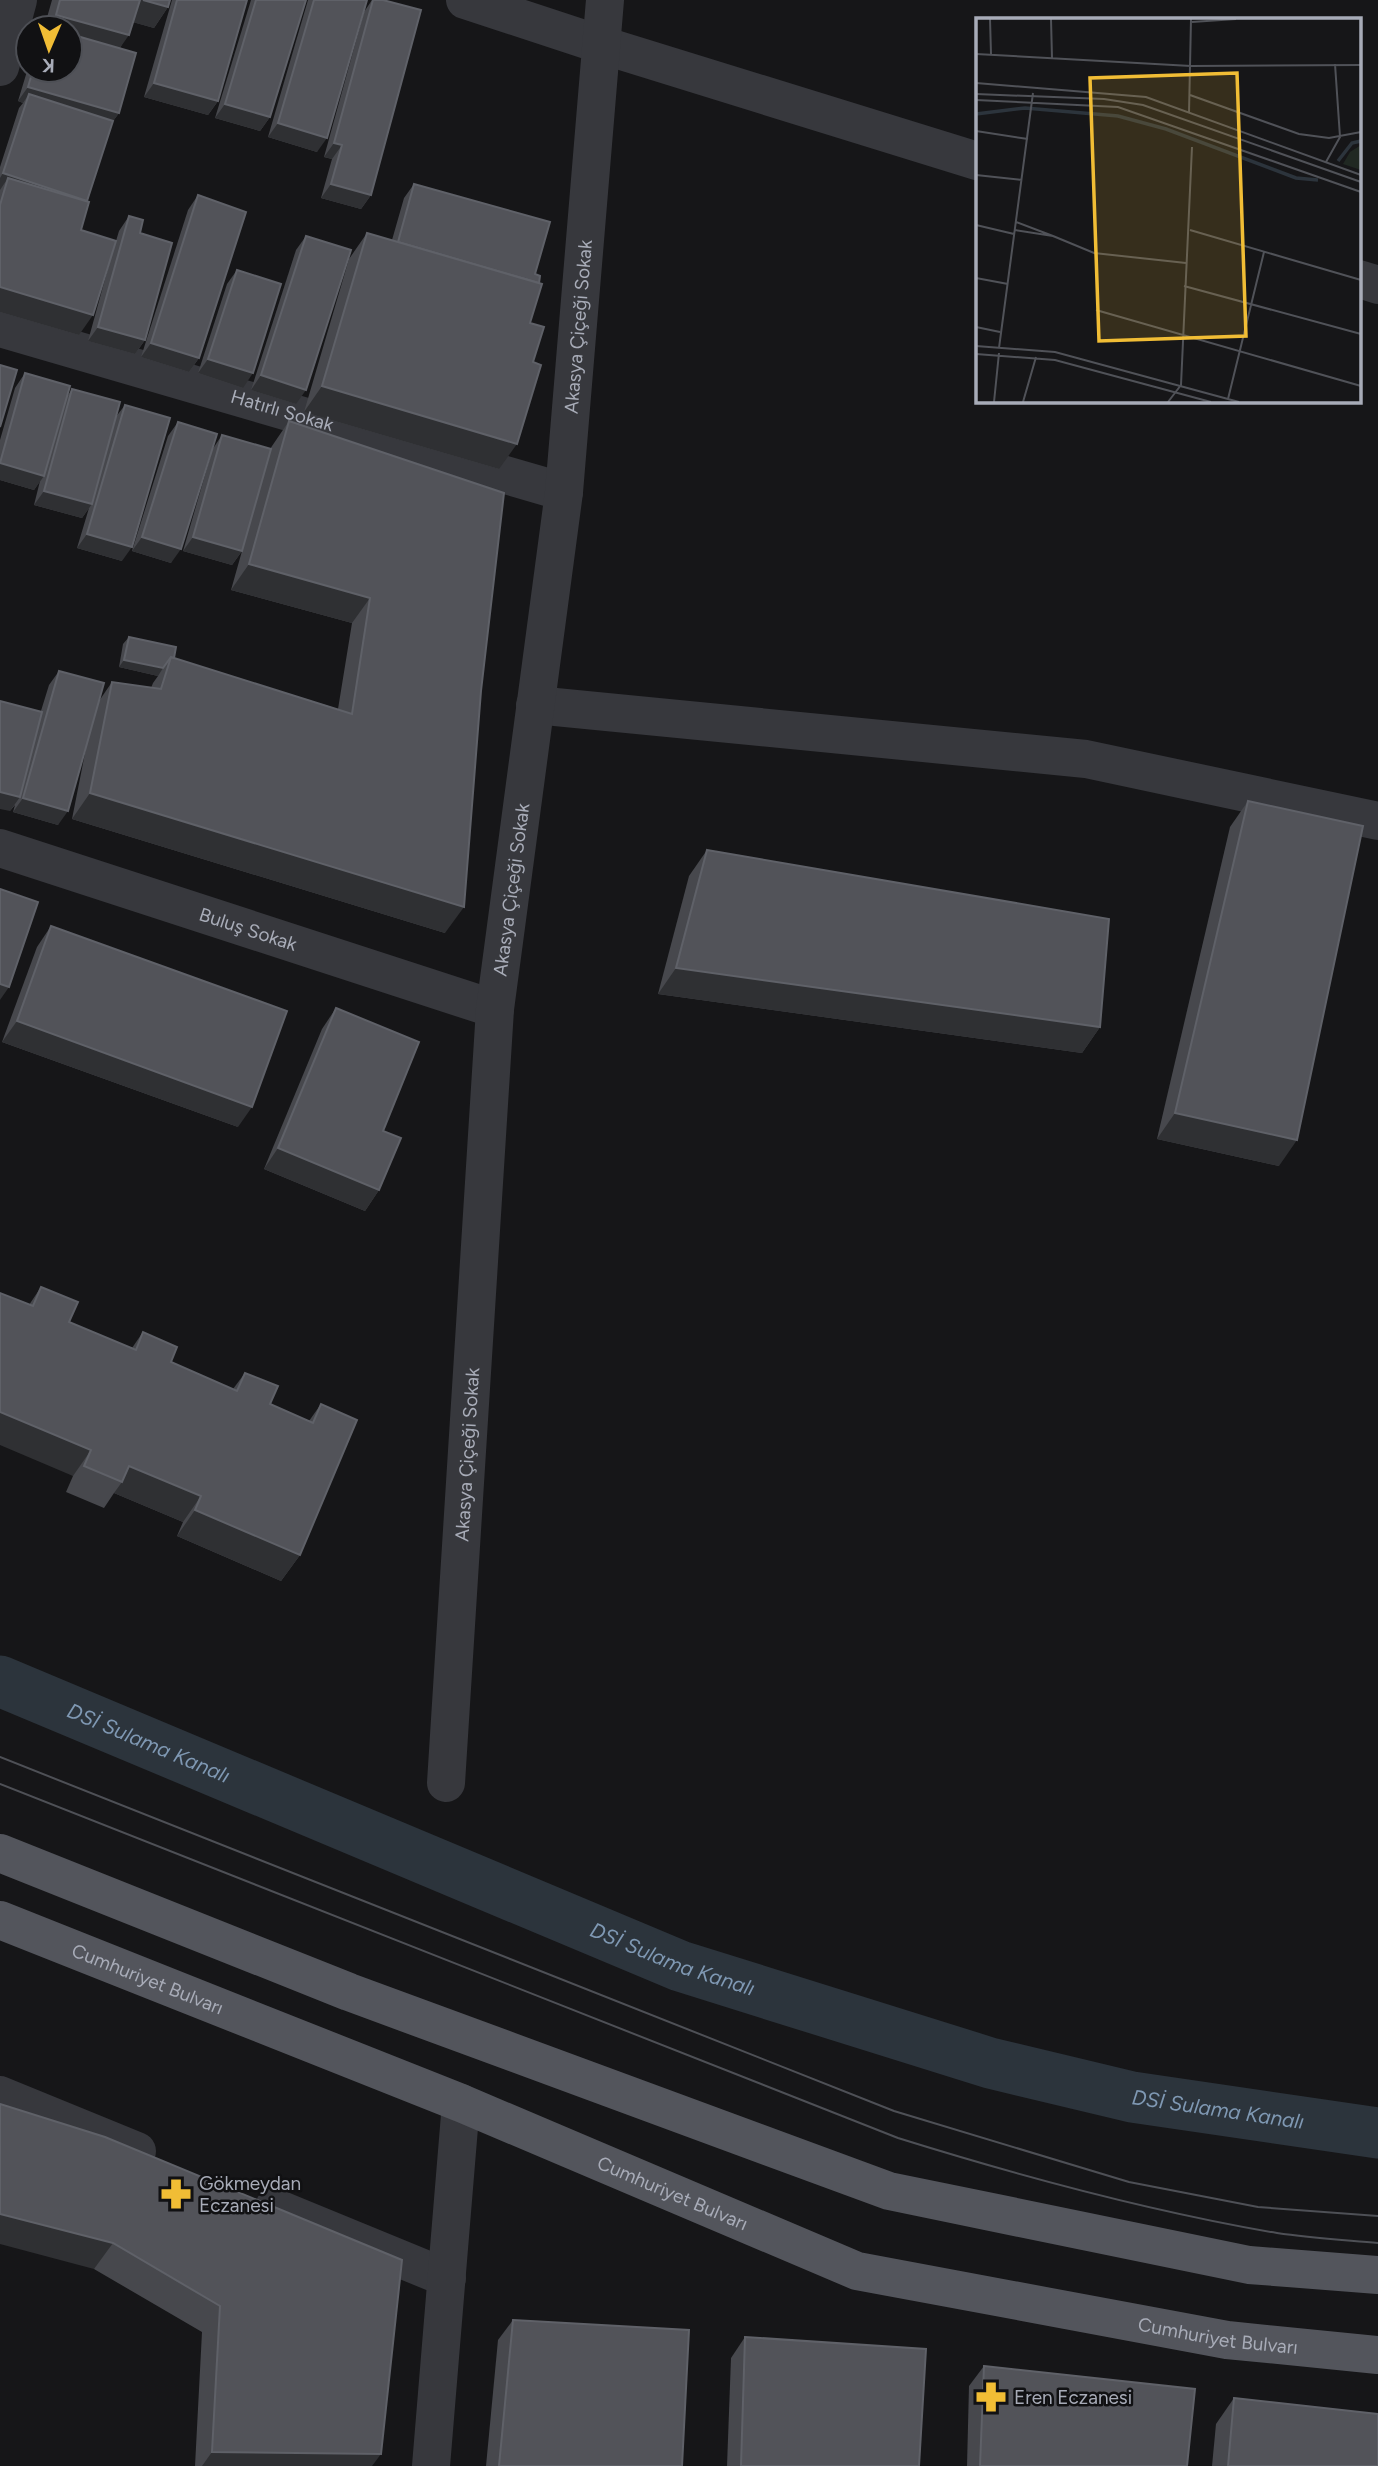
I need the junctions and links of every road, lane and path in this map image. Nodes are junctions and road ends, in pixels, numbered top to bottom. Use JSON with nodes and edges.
{"nodes":[{"id":1,"x":18,"y":0,"type":"edge"},
{"id":2,"x":465,"y":0,"type":"edge"},
{"id":3,"x":605,"y":0,"type":"edge"},
{"id":4,"x":602,"y":45,"type":"junction"},
{"id":5,"x":0,"y":67,"type":"edge"},
{"id":6,"x":976,"y":161,"type":"edge"},
{"id":7,"x":1360,"y":279,"type":"edge"},
{"id":8,"x":1378,"y":285,"type":"edge"},
{"id":9,"x":0,"y":328,"type":"edge"},
{"id":10,"x":564,"y":492,"type":"junction"},
{"id":11,"x":536,"y":705,"type":"junction"},
{"id":12,"x":1378,"y":821,"type":"edge"},
{"id":13,"x":0,"y":848,"type":"edge"},
{"id":14,"x":495,"y":1009,"type":"junction"},
{"id":15,"x":446,"y":1783,"type":"dead end"},
{"id":16,"x":0,"y":1853,"type":"edge"},
{"id":17,"x":0,"y":1920,"type":"edge"},
{"id":18,"x":0,"y":2095,"type":"edge"},
{"id":19,"x":461,"y":2103,"type":"junction"},
{"id":20,"x":166,"y":2163,"type":"edge"},
{"id":21,"x":242,"y":2194,"type":"edge"},
{"id":22,"x":1378,"y":2275,"type":"edge"},
{"id":23,"x":447,"y":2278,"type":"junction"},
{"id":24,"x":1378,"y":2355,"type":"edge"},
{"id":25,"x":431,"y":2466,"type":"edge"}],
"edges":[{"from":1,"to":5,"type":"street"},
{"from":2,"to":4,"type":"street"},
{"from":3,"to":4,"type":"street","name":"Akasya Çiçeği Sokak"},
{"from":4,"to":6,"type":"street"},
{"from":4,"to":10,"type":"street","name":"Akasya Çiçeği Sokak"},
{"from":7,"to":8,"type":"street"},
{"from":9,"to":10,"type":"street","name":"Hatırlı Sokak"},
{"from":10,"to":11,"type":"street","name":"Akasya Çiçeği Sokak"},
{"from":11,"to":12,"type":"street"},
{"from":11,"to":14,"type":"street","name":"Akasya Çiçeği Sokak"},
{"from":13,"to":14,"type":"street","name":"Buluş Sokak"},
{"from":14,"to":15,"type":"street","name":"Akasya Çiçeği Sokak"},
{"from":16,"to":22,"type":"main road"},
{"from":17,"to":19,"type":"main road","name":"Cumhuriyet Bulvarı"},
{"from":18,"to":20,"type":"street"},
{"from":19,"to":23,"type":"street"},
{"from":19,"to":24,"type":"main road","name":"Cumhuriyet Bulvarı"},
{"from":21,"to":23,"type":"street"},
{"from":23,"to":25,"type":"street"}]}
